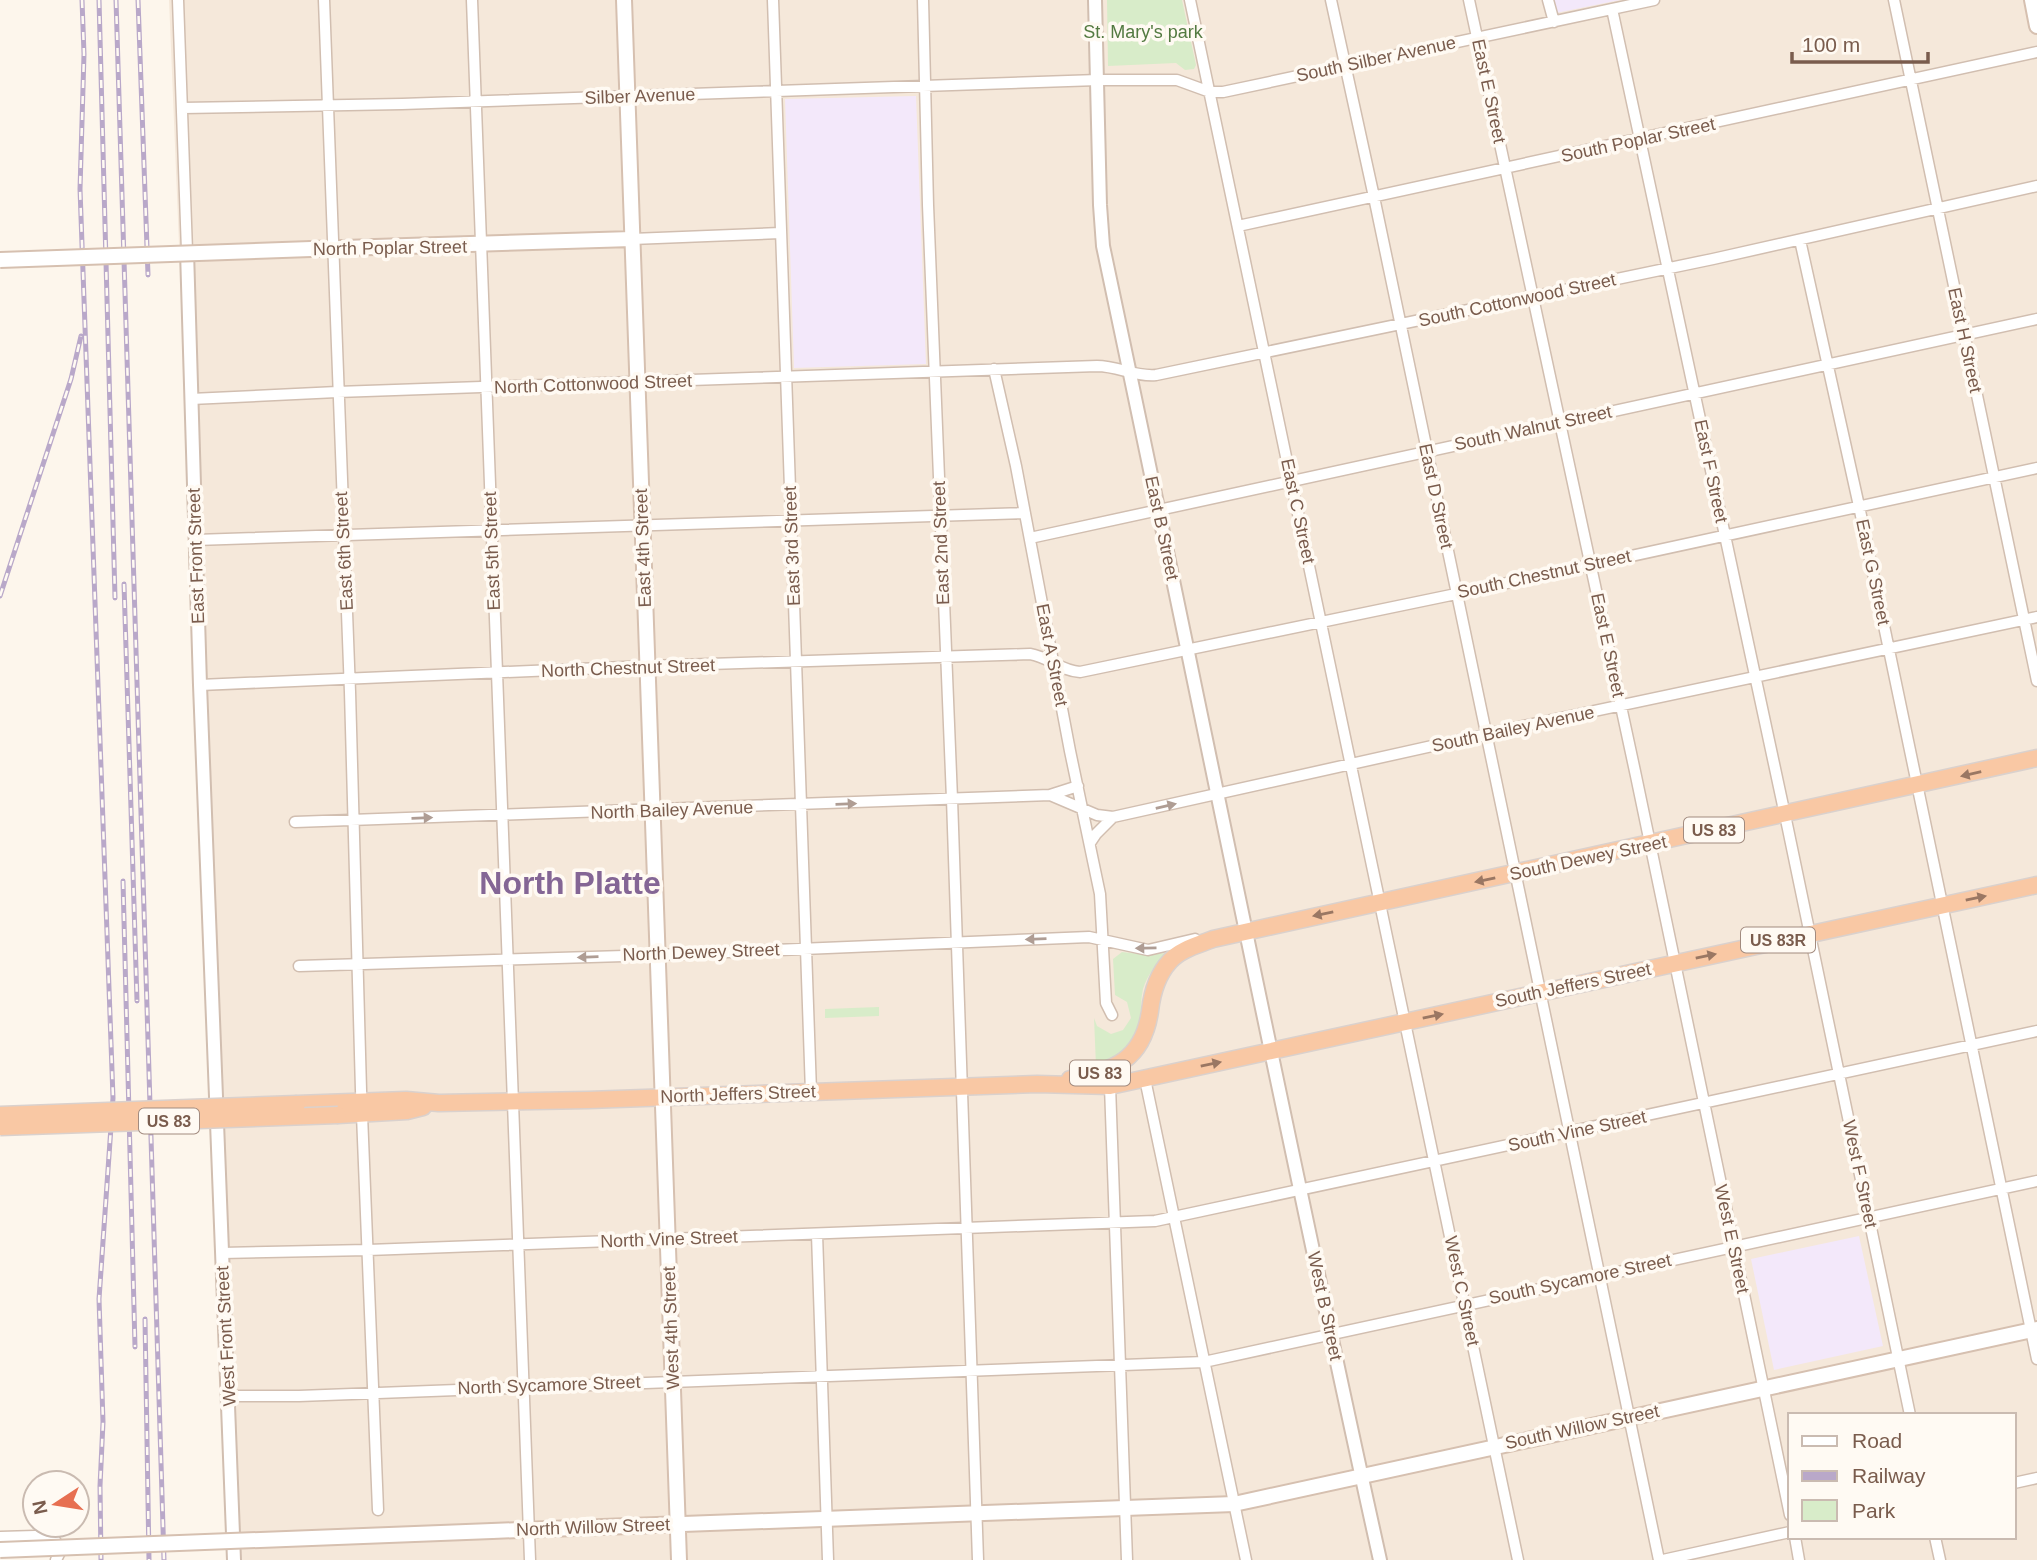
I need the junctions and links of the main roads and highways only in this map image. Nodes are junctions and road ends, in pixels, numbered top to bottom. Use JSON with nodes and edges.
{"nodes":[{"id":1,"x":624,"y":0,"type":"edge"},
{"id":2,"x":2032,"y":0,"type":"edge"},
{"id":3,"x":2037,"y":26,"type":"edge"},
{"id":4,"x":632,"y":239,"type":"junction"},
{"id":5,"x":0,"y":260,"type":"edge"},
{"id":6,"x":2037,"y":758,"type":"edge"},
{"id":7,"x":2037,"y":885,"type":"edge"},
{"id":8,"x":1183,"y":951,"type":"joint"},
{"id":9,"x":1037,"y":1084,"type":"junction"},
{"id":10,"x":1110,"y":1086,"type":"joint"},
{"id":11,"x":662,"y":1097,"type":"junction"},
{"id":12,"x":338,"y":1109,"type":"junction"},
{"id":13,"x":0,"y":1115,"type":"edge"},
{"id":14,"x":0,"y":1128,"type":"edge"},
{"id":15,"x":2034,"y":1330,"type":"edge"},
{"id":16,"x":1126,"y":1508,"type":"joint"},
{"id":17,"x":678,"y":1524,"type":"junction"},
{"id":18,"x":0,"y":1550,"type":"edge"},
{"id":19,"x":679,"y":1560,"type":"edge"}],
"edges":[{"from":1,"to":4,"type":"main road","name":"East 4th Street"},
{"from":2,"to":3,"type":"main road"},
{"from":4,"to":5,"type":"main road","name":"North Poplar Street","bridge":true},
{"from":4,"to":11,"type":"main road","name":"East 4th Street"},
{"from":6,"to":8,"type":"highway","name":"South Dewey Street","number":"US 83","one_way":true},
{"from":10,"to":7,"type":"highway","name":"South Jeffers Street","number":"US 83R","one_way":true},
{"from":8,"to":9,"type":"highway","name":"North Jeffers Street","number":"US 83"},
{"from":9,"to":10,"type":"highway","name":"North Jeffers Street","number":"US 83R"},
{"from":9,"to":11,"type":"highway","name":"North Jeffers Street","number":"US 83"},
{"from":11,"to":12,"type":"highway","name":"North Jeffers Street","number":"US 83"},
{"from":11,"to":17,"type":"main road","name":"West 4th Street"},
{"from":12,"to":13,"type":"highway","name":"North Jeffers Street","number":"US 83","bridge":true},
{"from":12,"to":14,"type":"highway","name":"North Jeffers Street","number":"US 83","bridge":true},
{"from":15,"to":16,"type":"main road","name":"South Willow Street"},
{"from":16,"to":17,"type":"main road","name":"North Willow Street"},
{"from":17,"to":18,"type":"main road","name":"North Willow Street","bridge":true},
{"from":17,"to":19,"type":"main road","name":"West 4th Street"}]}
